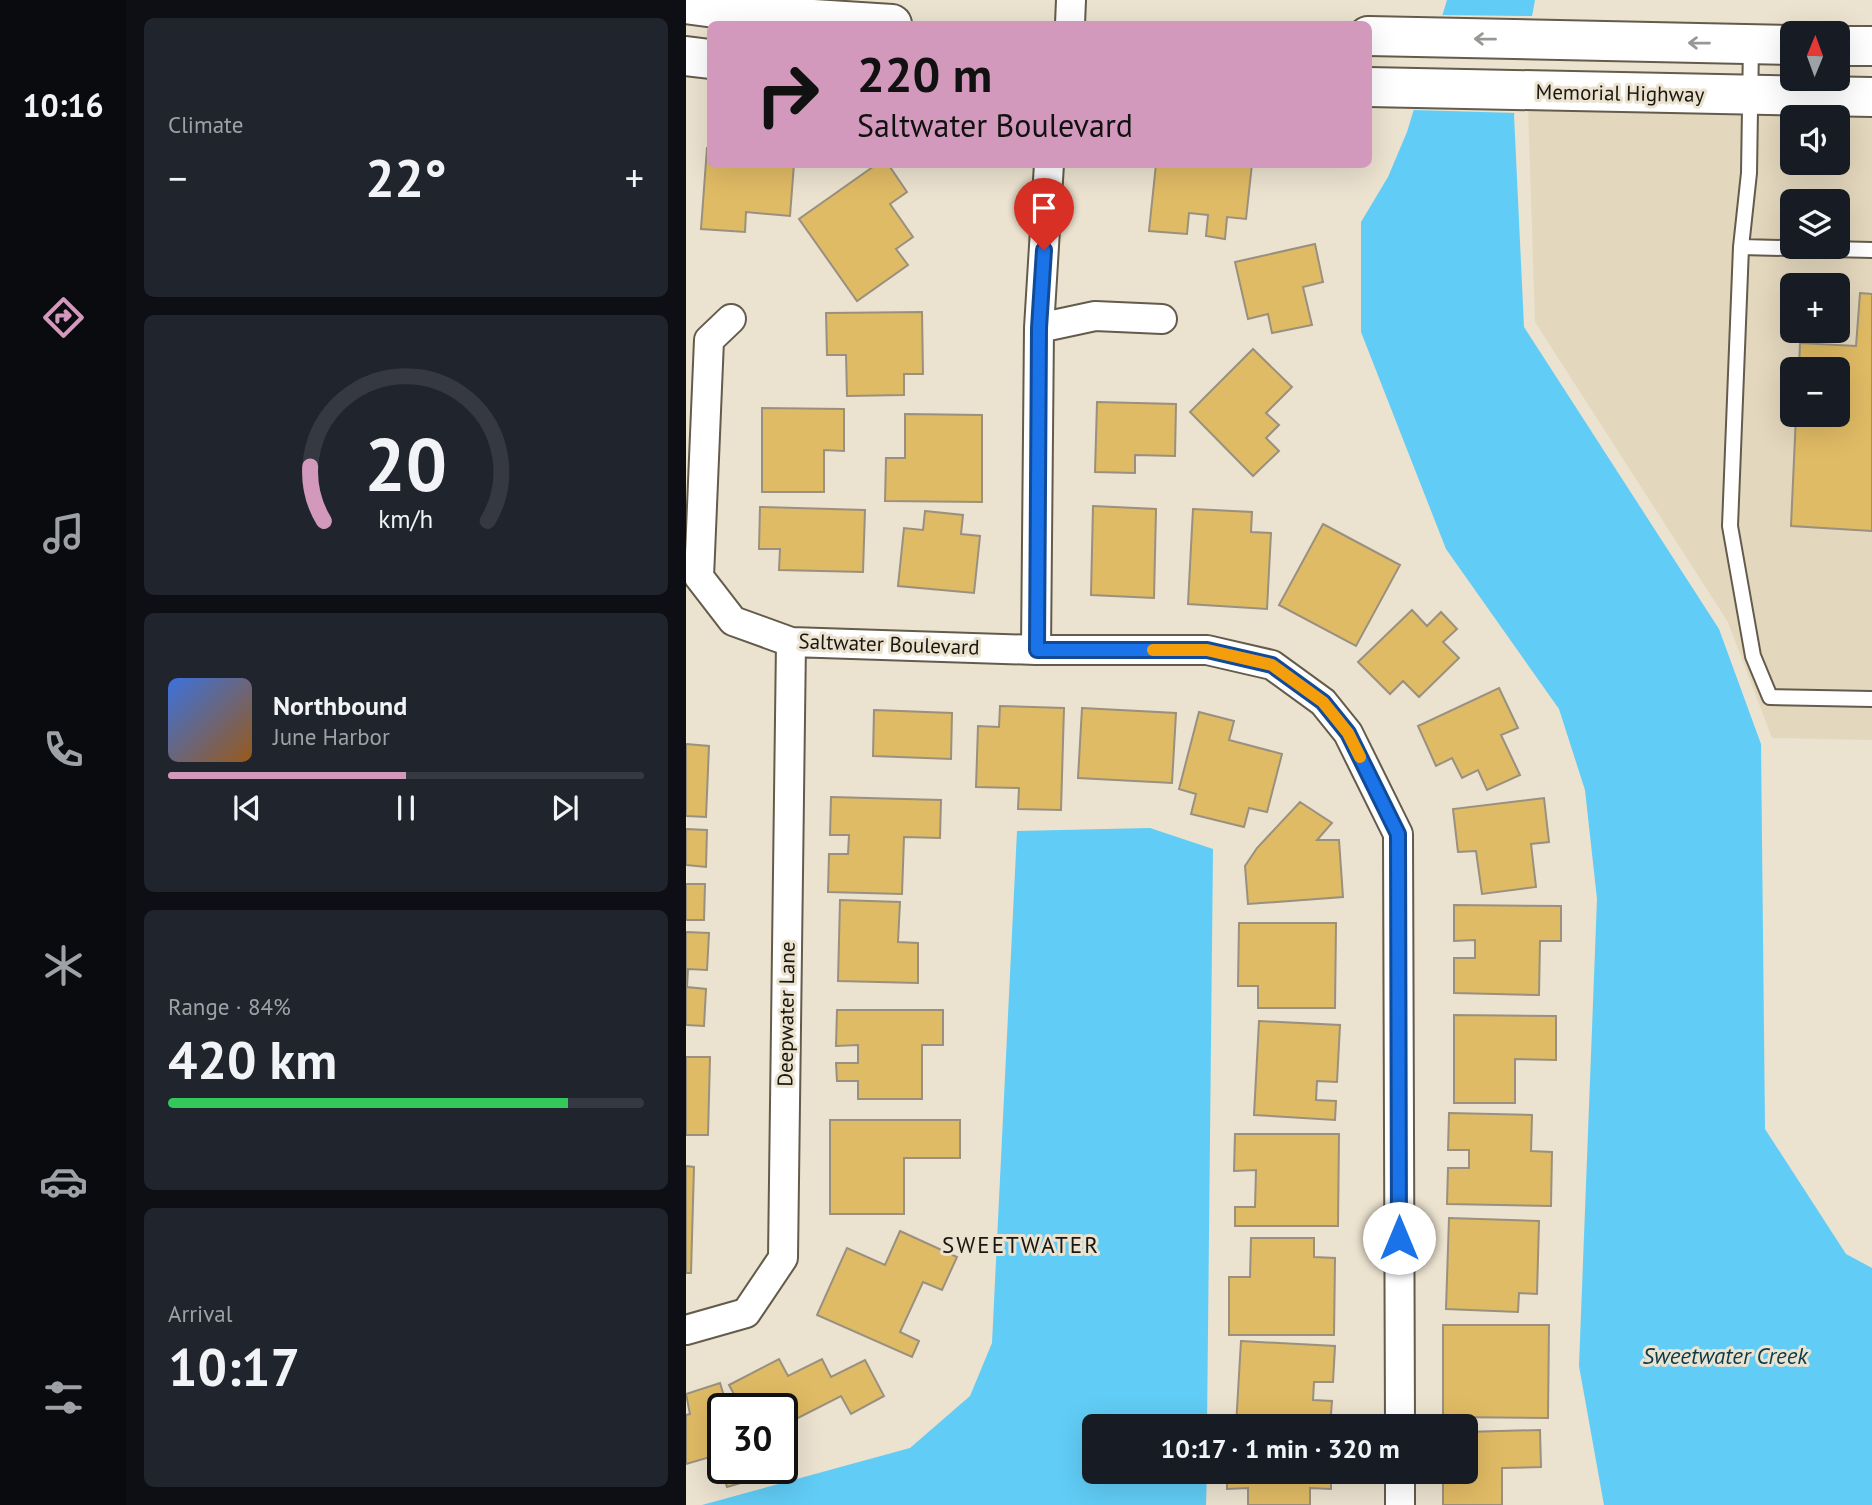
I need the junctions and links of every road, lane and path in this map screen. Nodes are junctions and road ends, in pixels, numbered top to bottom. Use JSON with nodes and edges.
{"nodes":[{"id":1,"x":1070,"y":0,"type":"edge"},
{"id":2,"x":686,"y":4,"type":"edge"},
{"id":3,"x":756,"y":7,"type":"edge"},
{"id":4,"x":886,"y":20,"type":"edge"},
{"id":5,"x":1070,"y":21,"type":"edge"},
{"id":6,"x":1372,"y":36,"type":"edge"},
{"id":7,"x":1751,"y":44,"type":"junction"},
{"id":8,"x":1780,"y":44,"type":"edge"},
{"id":9,"x":1850,"y":46,"type":"edge"},
{"id":10,"x":1872,"y":46,"type":"edge"},
{"id":11,"x":686,"y":56,"type":"edge"},
{"id":12,"x":707,"y":60,"type":"edge"},
{"id":13,"x":1372,"y":87,"type":"edge"},
{"id":14,"x":1750,"y":95,"type":"junction"},
{"id":15,"x":1872,"y":97,"type":"edge"},
{"id":16,"x":1049,"y":168,"type":"edge"},
{"id":17,"x":1741,"y":247,"type":"junction"},
{"id":18,"x":1872,"y":250,"type":"edge"},
{"id":19,"x":731,"y":319,"type":"dead end"},
{"id":20,"x":1162,"y":319,"type":"dead end"},
{"id":21,"x":1039,"y":328,"type":"junction"},
{"id":22,"x":791,"y":642,"type":"junction"},
{"id":23,"x":1037,"y":650,"type":"junction"},
{"id":24,"x":1872,"y":699,"type":"edge"},
{"id":25,"x":686,"y":1330,"type":"edge"},
{"id":26,"x":1400,"y":1414,"type":"edge"},
{"id":27,"x":1400,"y":1484,"type":"edge"},
{"id":28,"x":1400,"y":1505,"type":"edge"}],
"edges":[{"from":1,"to":5,"type":"street"},
{"from":2,"to":3,"type":"main road"},
{"from":3,"to":4,"type":"main road"},
{"from":7,"to":6,"type":"main road","one_way":true},
{"from":7,"to":8,"type":"main road"},
{"from":7,"to":14,"type":"lane"},
{"from":9,"to":10,"type":"main road"},
{"from":11,"to":12,"type":"main road"},
{"from":13,"to":14,"type":"main road","name":"Memorial Highway"},
{"from":14,"to":15,"type":"main road","name":"Memorial Highway"},
{"from":14,"to":17,"type":"lane"},
{"from":16,"to":21,"type":"street"},
{"from":17,"to":18,"type":"lane"},
{"from":17,"to":24,"type":"lane"},
{"from":19,"to":22,"type":"street","name":"Saltwater Boulevard"},
{"from":20,"to":21,"type":"street"},
{"from":21,"to":23,"type":"street"},
{"from":22,"to":23,"type":"street","name":"Saltwater Boulevard"},
{"from":22,"to":25,"type":"street","name":"Deepwater Lane"},
{"from":23,"to":26,"type":"street","name":"Saltwater Boulevard"},
{"from":27,"to":28,"type":"street"}]}
